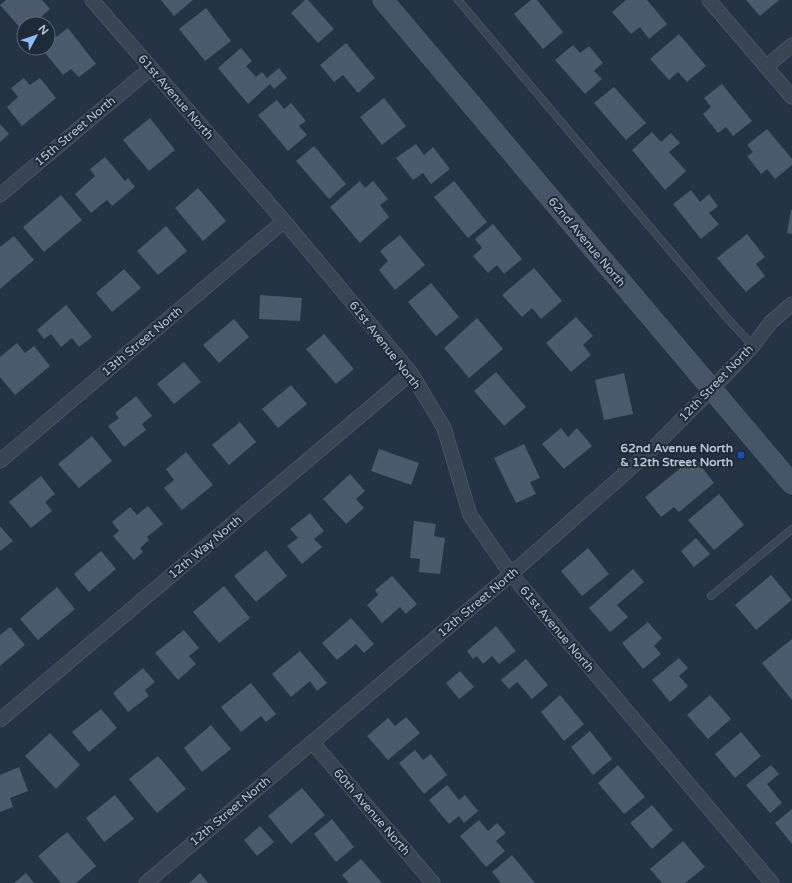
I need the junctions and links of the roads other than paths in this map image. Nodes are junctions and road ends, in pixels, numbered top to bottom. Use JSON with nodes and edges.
{"nodes":[{"id":1,"x":92,"y":0,"type":"edge"},
{"id":2,"x":383,"y":0,"type":"edge"},
{"id":3,"x":458,"y":0,"type":"edge"},
{"id":4,"x":709,"y":0,"type":"edge"},
{"id":5,"x":792,"y":45,"type":"edge"},
{"id":6,"x":766,"y":67,"type":"junction"},
{"id":7,"x":151,"y":68,"type":"junction"},
{"id":8,"x":792,"y":97,"type":"edge"},
{"id":9,"x":0,"y":195,"type":"edge"},
{"id":10,"x":284,"y":221,"type":"junction"},
{"id":11,"x":792,"y":304,"type":"edge"},
{"id":12,"x":752,"y":346,"type":"junction"},
{"id":13,"x":411,"y":373,"type":"junction"},
{"id":14,"x":711,"y":390,"type":"junction"},
{"id":15,"x":0,"y":461,"type":"edge"},
{"id":16,"x":792,"y":484,"type":"edge"},
{"id":17,"x":792,"y":528,"type":"edge"},
{"id":18,"x":511,"y":574,"type":"junction"},
{"id":19,"x":711,"y":596,"type":"dead end"},
{"id":20,"x":0,"y":720,"type":"edge"},
{"id":21,"x":312,"y":742,"type":"junction"},
{"id":22,"x":146,"y":883,"type":"edge"},
{"id":23,"x":433,"y":883,"type":"edge"},
{"id":24,"x":772,"y":883,"type":"edge"}],
"edges":[{"from":1,"to":7,"type":"street","name":"61st Avenue North"},
{"from":2,"to":14,"type":"street","name":"62nd Avenue North"},
{"from":3,"to":12,"type":"lane"},
{"from":4,"to":6,"type":"street"},
{"from":5,"to":6,"type":"street"},
{"from":6,"to":8,"type":"street"},
{"from":7,"to":9,"type":"street","name":"15th Street North"},
{"from":7,"to":10,"type":"street","name":"61st Avenue North"},
{"from":10,"to":13,"type":"street","name":"61st Avenue North"},
{"from":10,"to":15,"type":"street","name":"13th Street North"},
{"from":11,"to":12,"type":"street","name":"12th Street North"},
{"from":12,"to":14,"type":"street","name":"12th Street North"},
{"from":13,"to":18,"type":"street","name":"61st Avenue North"},
{"from":13,"to":20,"type":"street","name":"12th Way North"},
{"from":14,"to":16,"type":"street","name":"62nd Avenue North"},
{"from":14,"to":18,"type":"street","name":"12th Street North"},
{"from":17,"to":19,"type":"lane"},
{"from":18,"to":21,"type":"street","name":"12th Street North"},
{"from":18,"to":24,"type":"street","name":"61st Avenue North"},
{"from":21,"to":22,"type":"street","name":"12th Street North"},
{"from":21,"to":23,"type":"street","name":"60th Avenue North"}]}
